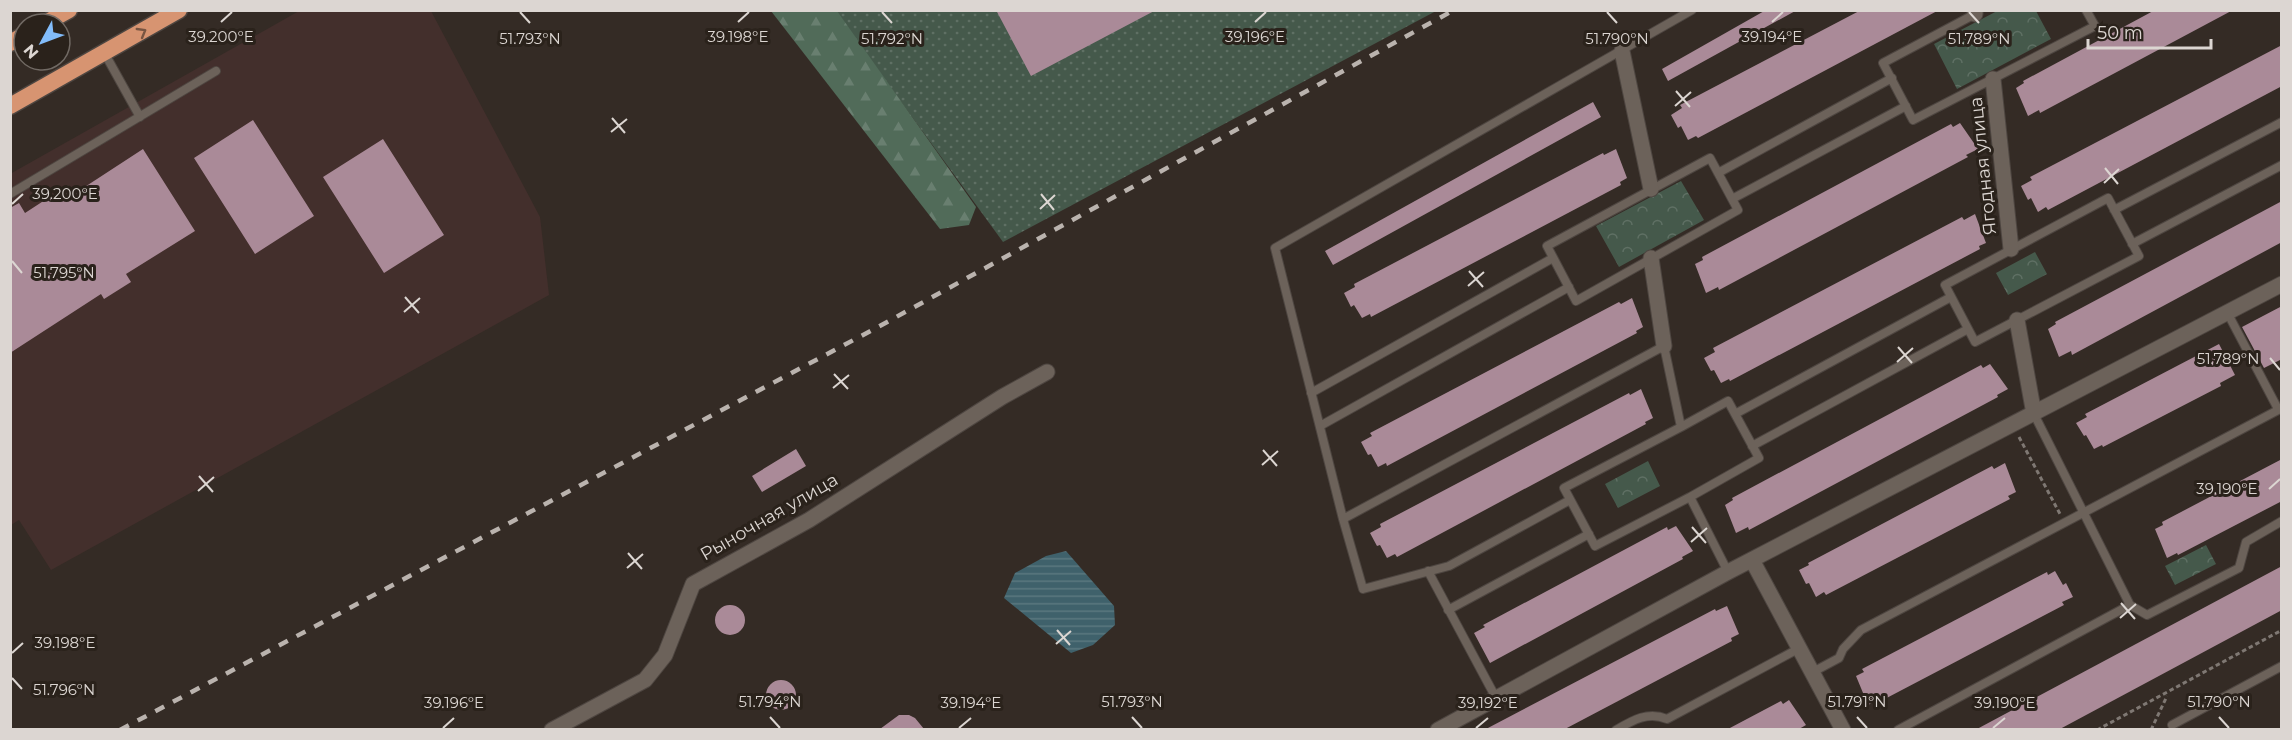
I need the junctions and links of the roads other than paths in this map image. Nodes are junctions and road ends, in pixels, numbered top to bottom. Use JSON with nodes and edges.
{"nodes":[{"id":1,"x":179,"y":10,"type":"edge"},
{"id":2,"x":1692,"y":10,"type":"edge"},
{"id":3,"x":2088,"y":11,"type":"edge"},
{"id":4,"x":1977,"y":12,"type":"edge"},
{"id":5,"x":1622,"y":51,"type":"junction"},
{"id":6,"x":105,"y":54,"type":"junction"},
{"id":7,"x":216,"y":71,"type":"dead end"},
{"id":8,"x":1892,"y":78,"type":"junction"},
{"id":9,"x":1993,"y":79,"type":"junction"},
{"id":10,"x":10,"y":106,"type":"edge"},
{"id":11,"x":1906,"y":106,"type":"junction"},
{"id":12,"x":140,"y":117,"type":"junction"},
{"id":13,"x":2282,"y":122,"type":"edge"},
{"id":14,"x":2282,"y":165,"type":"edge"},
{"id":15,"x":1718,"y":172,"type":"junction"},
{"id":16,"x":1651,"y":189,"type":"junction"},
{"id":17,"x":10,"y":194,"type":"edge"},
{"id":18,"x":1732,"y":199,"type":"junction"},
{"id":19,"x":2114,"y":210,"type":"junction"},
{"id":20,"x":2132,"y":244,"type":"junction"},
{"id":21,"x":2011,"y":249,"type":"junction"},
{"id":22,"x":1553,"y":258,"type":"junction"},
{"id":23,"x":1651,"y":258,"type":"junction"},
{"id":24,"x":2282,"y":284,"type":"edge"},
{"id":25,"x":1569,"y":287,"type":"junction"},
{"id":26,"x":1951,"y":297,"type":"junction"},
{"id":27,"x":2227,"y":312,"type":"junction"},
{"id":28,"x":2017,"y":320,"type":"junction"},
{"id":29,"x":1968,"y":329,"type":"junction"},
{"id":30,"x":1664,"y":346,"type":"junction"},
{"id":31,"x":1047,"y":372,"type":"dead end"},
{"id":32,"x":1311,"y":393,"type":"junction"},
{"id":33,"x":2280,"y":409,"type":"edge"},
{"id":34,"x":1735,"y":414,"type":"junction"},
{"id":35,"x":2034,"y":414,"type":"junction"},
{"id":36,"x":1320,"y":426,"type":"junction"},
{"id":37,"x":1681,"y":427,"type":"junction"},
{"id":38,"x":1752,"y":446,"type":"junction"},
{"id":39,"x":1690,"y":497,"type":"junction"},
{"id":40,"x":1570,"y":500,"type":"junction"},
{"id":41,"x":2082,"y":510,"type":"junction"},
{"id":42,"x":1343,"y":519,"type":"junction"},
{"id":43,"x":2282,"y":521,"type":"edge"},
{"id":44,"x":1589,"y":534,"type":"junction"},
{"id":45,"x":1752,"y":560,"type":"junction"},
{"id":46,"x":1428,"y":572,"type":"junction"},
{"id":47,"x":1728,"y":572,"type":"junction"},
{"id":48,"x":2130,"y":605,"type":"junction"},
{"id":49,"x":1448,"y":610,"type":"junction"},
{"id":50,"x":1798,"y":650,"type":"junction"},
{"id":51,"x":2282,"y":666,"type":"edge"},
{"id":52,"x":1812,"y":673,"type":"junction"},
{"id":53,"x":1496,"y":698,"type":"junction"},
{"id":54,"x":1667,"y":719,"type":"junction"},
{"id":55,"x":2172,"y":725,"type":"dead end"},
{"id":56,"x":552,"y":729,"type":"edge"},
{"id":57,"x":1438,"y":729,"type":"edge"},
{"id":58,"x":1616,"y":729,"type":"edge"},
{"id":59,"x":1664,"y":729,"type":"edge"},
{"id":60,"x":1843,"y":729,"type":"edge"},
{"id":61,"x":1898,"y":729,"type":"edge"}],
"edges":[{"from":6,"to":1,"type":"highway","one_way":true},
{"from":2,"to":5,"type":"lane"},
{"from":3,"to":9,"type":"lane"},
{"from":4,"to":8,"type":"lane"},
{"from":5,"to":16,"type":"street"},
{"from":5,"to":32,"type":"lane"},
{"from":6,"to":10,"type":"highway"},
{"from":6,"to":12,"type":"lane"},
{"from":7,"to":12,"type":"lane"},
{"from":8,"to":11,"type":"lane"},
{"from":8,"to":15,"type":"lane"},
{"from":9,"to":11,"type":"lane"},
{"from":9,"to":21,"type":"street","name":"Ягодная улица"},
{"from":11,"to":18,"type":"lane"},
{"from":12,"to":17,"type":"lane"},
{"from":13,"to":19,"type":"lane"},
{"from":14,"to":20,"type":"lane"},
{"from":15,"to":16,"type":"lane"},
{"from":15,"to":18,"type":"lane"},
{"from":16,"to":22,"type":"lane"},
{"from":18,"to":23,"type":"lane"},
{"from":19,"to":20,"type":"lane"},
{"from":19,"to":21,"type":"lane"},
{"from":20,"to":28,"type":"lane"},
{"from":21,"to":26,"type":"lane"},
{"from":22,"to":25,"type":"lane"},
{"from":22,"to":32,"type":"lane"},
{"from":23,"to":25,"type":"lane"},
{"from":23,"to":30,"type":"street"},
{"from":24,"to":27,"type":"street"},
{"from":25,"to":36,"type":"lane"},
{"from":26,"to":29,"type":"lane"},
{"from":26,"to":34,"type":"lane"},
{"from":27,"to":33,"type":"lane"},
{"from":27,"to":35,"type":"street"},
{"from":28,"to":29,"type":"lane"},
{"from":28,"to":35,"type":"street"},
{"from":29,"to":38,"type":"lane"},
{"from":30,"to":37,"type":"lane"},
{"from":30,"to":42,"type":"lane"},
{"from":31,"to":56,"type":"street","name":"Рыночная улица"},
{"from":32,"to":36,"type":"lane"},
{"from":33,"to":41,"type":"lane"},
{"from":34,"to":37,"type":"lane"},
{"from":34,"to":38,"type":"lane"},
{"from":35,"to":41,"type":"lane"},
{"from":35,"to":45,"type":"street"},
{"from":36,"to":42,"type":"lane"},
{"from":37,"to":40,"type":"lane"},
{"from":38,"to":39,"type":"lane"},
{"from":39,"to":44,"type":"lane"},
{"from":39,"to":47,"type":"lane"},
{"from":40,"to":44,"type":"lane"},
{"from":40,"to":46,"type":"lane"},
{"from":41,"to":48,"type":"lane"},
{"from":41,"to":52,"type":"lane"},
{"from":42,"to":46,"type":"lane"},
{"from":43,"to":48,"type":"lane"},
{"from":44,"to":49,"type":"lane"},
{"from":45,"to":47,"type":"street"},
{"from":45,"to":50,"type":"street"},
{"from":46,"to":49,"type":"lane"},
{"from":47,"to":53,"type":"street"},
{"from":48,"to":61,"type":"lane"},
{"from":49,"to":53,"type":"lane"},
{"from":50,"to":52,"type":"street"},
{"from":50,"to":54,"type":"lane"},
{"from":51,"to":55,"type":"lane"},
{"from":52,"to":60,"type":"street"},
{"from":53,"to":57,"type":"street"},
{"from":54,"to":58,"type":"lane"},
{"from":54,"to":59,"type":"lane"}]}
